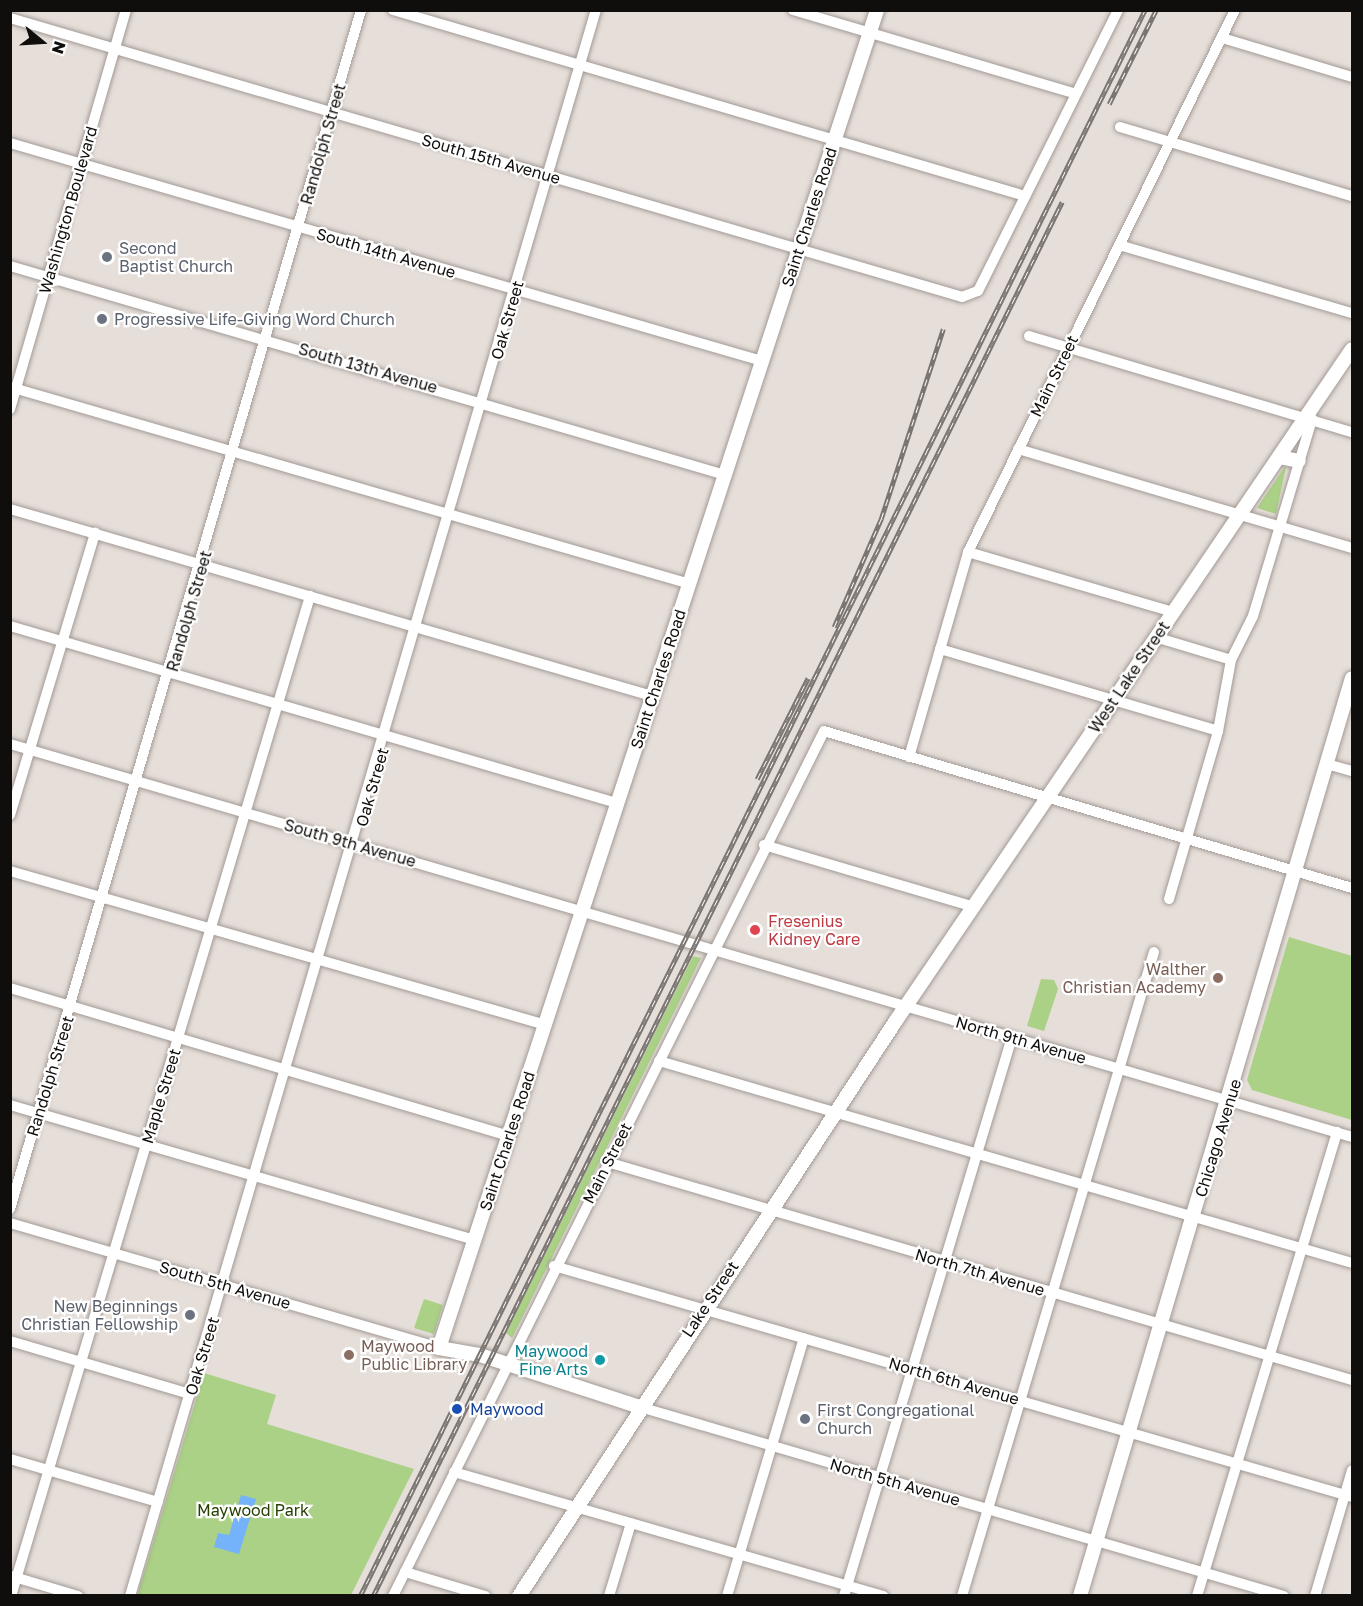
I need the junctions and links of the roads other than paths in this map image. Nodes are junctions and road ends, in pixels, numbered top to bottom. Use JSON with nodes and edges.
{"nodes":[{"id":1,"x":126,"y":10,"type":"edge"},
{"id":2,"x":361,"y":10,"type":"edge"},
{"id":3,"x":393,"y":10,"type":"edge"},
{"id":4,"x":596,"y":10,"type":"edge"},
{"id":5,"x":793,"y":10,"type":"edge"},
{"id":6,"x":877,"y":10,"type":"edge"},
{"id":7,"x":1118,"y":10,"type":"edge"},
{"id":8,"x":1236,"y":10,"type":"edge"},
{"id":9,"x":10,"y":18,"type":"edge"},
{"id":10,"x":869,"y":33,"type":"junction"},
{"id":11,"x":1222,"y":38,"type":"junction"},
{"id":12,"x":115,"y":49,"type":"junction"},
{"id":13,"x":580,"y":67,"type":"junction"},
{"id":14,"x":1353,"y":77,"type":"edge"},
{"id":15,"x":1076,"y":94,"type":"junction"},
{"id":16,"x":332,"y":114,"type":"junction"},
{"id":17,"x":1120,"y":127,"type":"dead end"},
{"id":18,"x":834,"y":140,"type":"junction"},
{"id":19,"x":1171,"y":142,"type":"junction"},
{"id":20,"x":10,"y":143,"type":"edge"},
{"id":21,"x":83,"y":164,"type":"junction"},
{"id":22,"x":549,"y":175,"type":"junction"},
{"id":23,"x":1025,"y":196,"type":"junction"},
{"id":24,"x":1353,"y":196,"type":"edge"},
{"id":25,"x":299,"y":228,"type":"junction"},
{"id":26,"x":1119,"y":245,"type":"junction"},
{"id":27,"x":798,"y":250,"type":"junction"},
{"id":28,"x":10,"y":266,"type":"edge"},
{"id":29,"x":49,"y":277,"type":"junction"},
{"id":30,"x":515,"y":290,"type":"junction"},
{"id":31,"x":1353,"y":313,"type":"edge"},
{"id":32,"x":1029,"y":336,"type":"dead end"},
{"id":33,"x":267,"y":339,"type":"junction"},
{"id":34,"x":1068,"y":348,"type":"junction"},
{"id":35,"x":1353,"y":349,"type":"edge"},
{"id":36,"x":762,"y":361,"type":"junction"},
{"id":37,"x":13,"y":388,"type":"edge"},
{"id":38,"x":484,"y":402,"type":"junction"},
{"id":39,"x":10,"y":409,"type":"edge"},
{"id":40,"x":1309,"y":419,"type":"junction"},
{"id":41,"x":1353,"y":432,"type":"edge"},
{"id":42,"x":1018,"y":449,"type":"junction"},
{"id":43,"x":234,"y":453,"type":"junction"},
{"id":44,"x":1279,"y":457,"type":"junction"},
{"id":45,"x":1299,"y":461,"type":"junction"},
{"id":46,"x":724,"y":475,"type":"junction"},
{"id":47,"x":10,"y":509,"type":"edge"},
{"id":48,"x":451,"y":514,"type":"junction"},
{"id":49,"x":1239,"y":515,"type":"junction"},
{"id":50,"x":1280,"y":526,"type":"junction"},
{"id":51,"x":95,"y":533,"type":"junction"},
{"id":52,"x":1353,"y":548,"type":"edge"},
{"id":53,"x":968,"y":552,"type":"junction"},
{"id":54,"x":202,"y":564,"type":"junction"},
{"id":55,"x":690,"y":584,"type":"junction"},
{"id":56,"x":310,"y":596,"type":"junction"},
{"id":57,"x":1173,"y":612,"type":"junction"},
{"id":58,"x":10,"y":626,"type":"edge"},
{"id":59,"x":418,"y":627,"type":"junction"},
{"id":60,"x":1155,"y":637,"type":"junction"},
{"id":61,"x":63,"y":641,"type":"junction"},
{"id":62,"x":940,"y":650,"type":"junction"},
{"id":63,"x":1231,"y":660,"type":"junction"},
{"id":64,"x":171,"y":673,"type":"junction"},
{"id":65,"x":1353,"y":678,"type":"edge"},
{"id":66,"x":652,"y":696,"type":"junction"},
{"id":67,"x":1112,"y":700,"type":"junction"},
{"id":68,"x":278,"y":704,"type":"junction"},
{"id":69,"x":1218,"y":731,"type":"junction"},
{"id":70,"x":387,"y":736,"type":"junction"},
{"id":71,"x":10,"y":744,"type":"edge"},
{"id":72,"x":30,"y":750,"type":"junction"},
{"id":73,"x":909,"y":757,"type":"junction"},
{"id":74,"x":1327,"y":764,"type":"junction"},
{"id":75,"x":1353,"y":771,"type":"edge"},
{"id":76,"x":138,"y":782,"type":"junction"},
{"id":77,"x":1047,"y":797,"type":"junction"},
{"id":78,"x":617,"y":803,"type":"junction"},
{"id":79,"x":246,"y":813,"type":"junction"},
{"id":80,"x":10,"y":815,"type":"edge"},
{"id":81,"x":1188,"y":839,"type":"junction"},
{"id":82,"x":356,"y":843,"type":"junction"},
{"id":83,"x":764,"y":845,"type":"junction"},
{"id":84,"x":10,"y":871,"type":"edge"},
{"id":85,"x":1296,"y":871,"type":"junction"},
{"id":86,"x":1353,"y":888,"type":"edge"},
{"id":87,"x":104,"y":898,"type":"junction"},
{"id":88,"x":1169,"y":899,"type":"dead end"},
{"id":89,"x":974,"y":907,"type":"junction"},
{"id":90,"x":583,"y":911,"type":"junction"},
{"id":91,"x":211,"y":930,"type":"junction"},
{"id":92,"x":690,"y":942,"type":"joint"},
{"id":93,"x":714,"y":949,"type":"junction"},
{"id":94,"x":1154,"y":952,"type":"dead end"},
{"id":95,"x":320,"y":962,"type":"junction"},
{"id":96,"x":10,"y":988,"type":"edge"},
{"id":97,"x":71,"y":1006,"type":"junction"},
{"id":98,"x":906,"y":1006,"type":"junction"},
{"id":99,"x":546,"y":1025,"type":"junction"},
{"id":100,"x":1012,"y":1037,"type":"junction"},
{"id":101,"x":178,"y":1038,"type":"junction"},
{"id":102,"x":658,"y":1060,"type":"junction"},
{"id":103,"x":1120,"y":1068,"type":"junction"},
{"id":104,"x":286,"y":1070,"type":"junction"},
{"id":105,"x":1230,"y":1099,"type":"junction"},
{"id":106,"x":10,"y":1105,"type":"edge"},
{"id":107,"x":835,"y":1112,"type":"junction"},
{"id":108,"x":39,"y":1113,"type":"junction"},
{"id":109,"x":1337,"y":1132,"type":"junction"},
{"id":110,"x":509,"y":1136,"type":"junction"},
{"id":111,"x":1353,"y":1137,"type":"edge"},
{"id":112,"x":146,"y":1144,"type":"junction"},
{"id":113,"x":978,"y":1153,"type":"junction"},
{"id":114,"x":607,"y":1162,"type":"junction"},
{"id":115,"x":255,"y":1176,"type":"junction"},
{"id":116,"x":1085,"y":1184,"type":"junction"},
{"id":117,"x":10,"y":1209,"type":"edge"},
{"id":118,"x":770,"y":1210,"type":"junction"},
{"id":119,"x":1195,"y":1216,"type":"junction"},
{"id":120,"x":10,"y":1223,"type":"edge"},
{"id":121,"x":474,"y":1240,"type":"junction"},
{"id":122,"x":1302,"y":1248,"type":"junction"},
{"id":123,"x":114,"y":1253,"type":"junction"},
{"id":124,"x":945,"y":1261,"type":"junction"},
{"id":125,"x":1353,"y":1263,"type":"edge"},
{"id":126,"x":554,"y":1266,"type":"junction"},
{"id":127,"x":222,"y":1284,"type":"junction"},
{"id":128,"x":1053,"y":1293,"type":"junction"},
{"id":129,"x":704,"y":1308,"type":"junction"},
{"id":130,"x":1162,"y":1325,"type":"junction"},
{"id":131,"x":804,"y":1338,"type":"junction"},
{"id":132,"x":10,"y":1341,"type":"edge"},
{"id":133,"x":439,"y":1348,"type":"junction"},
{"id":134,"x":1269,"y":1356,"type":"junction"},
{"id":135,"x":483,"y":1361,"type":"joint"},
{"id":136,"x":81,"y":1362,"type":"junction"},
{"id":137,"x":506,"y":1367,"type":"junction"},
{"id":138,"x":912,"y":1370,"type":"junction"},
{"id":139,"x":1353,"y":1380,"type":"edge"},
{"id":140,"x":190,"y":1394,"type":"junction"},
{"id":141,"x":1020,"y":1401,"type":"junction"},
{"id":142,"x":640,"y":1407,"type":"junction"},
{"id":143,"x":1130,"y":1432,"type":"junction"},
{"id":144,"x":772,"y":1446,"type":"junction"},
{"id":145,"x":10,"y":1459,"type":"edge"},
{"id":146,"x":1237,"y":1464,"type":"junction"},
{"id":147,"x":49,"y":1470,"type":"junction"},
{"id":148,"x":1353,"y":1470,"type":"edge"},
{"id":149,"x":454,"y":1472,"type":"junction"},
{"id":150,"x":880,"y":1478,"type":"junction"},
{"id":151,"x":1349,"y":1496,"type":"edge"},
{"id":152,"x":158,"y":1502,"type":"junction"},
{"id":153,"x":573,"y":1506,"type":"junction"},
{"id":154,"x":988,"y":1509,"type":"junction"},
{"id":155,"x":631,"y":1522,"type":"junction"},
{"id":156,"x":1096,"y":1541,"type":"junction"},
{"id":157,"x":739,"y":1554,"type":"junction"},
{"id":158,"x":405,"y":1572,"type":"junction"},
{"id":159,"x":1204,"y":1572,"type":"junction"},
{"id":160,"x":14,"y":1577,"type":"edge"},
{"id":161,"x":846,"y":1590,"type":"edge"},
{"id":162,"x":11,"y":1596,"type":"edge"},
{"id":163,"x":78,"y":1596,"type":"edge"},
{"id":164,"x":130,"y":1596,"type":"edge"},
{"id":165,"x":393,"y":1596,"type":"edge"},
{"id":166,"x":485,"y":1596,"type":"edge"},
{"id":167,"x":519,"y":1596,"type":"edge"},
{"id":168,"x":609,"y":1596,"type":"edge"},
{"id":169,"x":727,"y":1596,"type":"edge"},
{"id":170,"x":883,"y":1596,"type":"edge"},
{"id":171,"x":962,"y":1596,"type":"edge"},
{"id":172,"x":1080,"y":1596,"type":"edge"},
{"id":173,"x":1197,"y":1596,"type":"edge"},
{"id":174,"x":1284,"y":1596,"type":"edge"},
{"id":175,"x":1315,"y":1596,"type":"edge"}],
"edges":[{"from":1,"to":12,"type":"street","name":"Washington Boulevard"},
{"from":2,"to":16,"type":"street","name":"Randolph Street"},
{"from":3,"to":13,"type":"street"},
{"from":4,"to":13,"type":"street","name":"Oak Street"},
{"from":5,"to":10,"type":"street"},
{"from":6,"to":10,"type":"main road","name":"Saint Charles Road"},
{"from":7,"to":15,"type":"street"},
{"from":8,"to":11,"type":"street","name":"Main Street"},
{"from":9,"to":12,"type":"street","name":"South 15th Avenue"},
{"from":10,"to":15,"type":"street"},
{"from":10,"to":18,"type":"main road","name":"Saint Charles Road"},
{"from":11,"to":14,"type":"street"},
{"from":11,"to":19,"type":"street","name":"Main Street"},
{"from":12,"to":16,"type":"street","name":"South 15th Avenue"},
{"from":12,"to":21,"type":"street","name":"Washington Boulevard"},
{"from":13,"to":18,"type":"street"},
{"from":13,"to":22,"type":"street","name":"Oak Street"},
{"from":15,"to":23,"type":"street"},
{"from":16,"to":22,"type":"street","name":"South 15th Avenue"},
{"from":16,"to":25,"type":"street","name":"Randolph Street"},
{"from":17,"to":19,"type":"street"},
{"from":18,"to":23,"type":"street"},
{"from":18,"to":27,"type":"main road","name":"Saint Charles Road"},
{"from":19,"to":24,"type":"street"},
{"from":19,"to":26,"type":"street","name":"Main Street"},
{"from":20,"to":21,"type":"street","name":"South 14th Avenue"},
{"from":21,"to":25,"type":"street","name":"South 14th Avenue"},
{"from":21,"to":29,"type":"street","name":"Washington Boulevard"},
{"from":22,"to":27,"type":"street","name":"South 15th Avenue"},
{"from":22,"to":30,"type":"street","name":"Oak Street"},
{"from":23,"to":27,"type":"street","name":"South 15th Avenue"},
{"from":25,"to":30,"type":"street","name":"South 14th Avenue"},
{"from":25,"to":33,"type":"street","name":"Randolph Street"},
{"from":26,"to":31,"type":"street"},
{"from":26,"to":34,"type":"street","name":"Main Street"},
{"from":27,"to":36,"type":"main road","name":"Saint Charles Road"},
{"from":28,"to":29,"type":"street","name":"South 13th Avenue"},
{"from":29,"to":33,"type":"street","name":"South 13th Avenue"},
{"from":29,"to":37,"type":"street","name":"Washington Boulevard"},
{"from":30,"to":36,"type":"street","name":"South 14th Avenue"},
{"from":30,"to":38,"type":"street","name":"Oak Street"},
{"from":32,"to":34,"type":"street"},
{"from":33,"to":38,"type":"street","name":"South 13th Avenue"},
{"from":33,"to":43,"type":"street","name":"Randolph Street"},
{"from":34,"to":40,"type":"street"},
{"from":34,"to":42,"type":"street","name":"Main Street"},
{"from":35,"to":40,"type":"main road","name":"West Lake Street"},
{"from":36,"to":46,"type":"main road","name":"Saint Charles Road"},
{"from":37,"to":39,"type":"street","name":"Washington Boulevard"},
{"from":37,"to":43,"type":"street"},
{"from":38,"to":46,"type":"street","name":"South 13th Avenue"},
{"from":38,"to":48,"type":"street","name":"Oak Street"},
{"from":40,"to":41,"type":"street"},
{"from":40,"to":44,"type":"main road","name":"West Lake Street"},
{"from":40,"to":45,"type":"street"},
{"from":42,"to":49,"type":"street"},
{"from":42,"to":53,"type":"street","name":"Main Street"},
{"from":43,"to":48,"type":"street"},
{"from":43,"to":54,"type":"street","name":"Randolph Street"},
{"from":44,"to":45,"type":"main road"},
{"from":44,"to":49,"type":"main road","name":"West Lake Street"},
{"from":45,"to":50,"type":"street"},
{"from":46,"to":55,"type":"main road","name":"Saint Charles Road"},
{"from":47,"to":51,"type":"street"},
{"from":48,"to":55,"type":"street"},
{"from":48,"to":59,"type":"street","name":"Oak Street"},
{"from":49,"to":50,"type":"street"},
{"from":49,"to":57,"type":"main road","name":"West Lake Street"},
{"from":50,"to":52,"type":"street"},
{"from":50,"to":63,"type":"street"},
{"from":51,"to":54,"type":"street"},
{"from":51,"to":61,"type":"street"},
{"from":53,"to":57,"type":"street"},
{"from":53,"to":62,"type":"street","name":"Main Street"},
{"from":54,"to":56,"type":"street"},
{"from":54,"to":64,"type":"street","name":"Randolph Street"},
{"from":55,"to":66,"type":"main road","name":"Saint Charles Road"},
{"from":56,"to":59,"type":"street"},
{"from":56,"to":68,"type":"street","name":"Maple Street"},
{"from":57,"to":60,"type":"main road","name":"West Lake Street"},
{"from":58,"to":61,"type":"street"},
{"from":59,"to":66,"type":"street"},
{"from":59,"to":70,"type":"street","name":"Oak Street"},
{"from":60,"to":63,"type":"street"},
{"from":60,"to":67,"type":"main road","name":"West Lake Street"},
{"from":61,"to":64,"type":"street"},
{"from":61,"to":72,"type":"street"},
{"from":62,"to":67,"type":"street"},
{"from":62,"to":73,"type":"street","name":"Main Street"},
{"from":63,"to":69,"type":"street"},
{"from":64,"to":68,"type":"street"},
{"from":64,"to":76,"type":"street","name":"Randolph Street"},
{"from":65,"to":74,"type":"main road","name":"Chicago Avenue"},
{"from":66,"to":78,"type":"main road","name":"Saint Charles Road"},
{"from":67,"to":69,"type":"street"},
{"from":67,"to":77,"type":"main road","name":"West Lake Street"},
{"from":68,"to":70,"type":"street"},
{"from":68,"to":79,"type":"street","name":"Maple Street"},
{"from":69,"to":81,"type":"street"},
{"from":70,"to":78,"type":"street"},
{"from":70,"to":82,"type":"street","name":"Oak Street"},
{"from":71,"to":72,"type":"street","name":"South 9th Avenue"},
{"from":72,"to":76,"type":"street","name":"South 9th Avenue"},
{"from":72,"to":80,"type":"street"},
{"from":73,"to":77,"type":"street"},
{"from":73,"to":83,"type":"street","name":"Main Street"},
{"from":74,"to":75,"type":"street"},
{"from":74,"to":85,"type":"main road","name":"Chicago Avenue"},
{"from":76,"to":79,"type":"street","name":"South 9th Avenue"},
{"from":76,"to":87,"type":"street","name":"Randolph Street"},
{"from":77,"to":81,"type":"street"},
{"from":77,"to":89,"type":"main road","name":"West Lake Street"},
{"from":78,"to":90,"type":"main road","name":"Saint Charles Road"},
{"from":79,"to":82,"type":"street","name":"South 9th Avenue"},
{"from":79,"to":91,"type":"street","name":"Maple Street"},
{"from":81,"to":85,"type":"street"},
{"from":81,"to":88,"type":"street"},
{"from":82,"to":90,"type":"street","name":"South 9th Avenue"},
{"from":82,"to":95,"type":"street","name":"Oak Street"},
{"from":83,"to":89,"type":"street"},
{"from":83,"to":93,"type":"street","name":"Main Street"},
{"from":84,"to":87,"type":"street"},
{"from":85,"to":86,"type":"street"},
{"from":85,"to":105,"type":"main road","name":"Chicago Avenue"},
{"from":87,"to":91,"type":"street"},
{"from":87,"to":97,"type":"street","name":"Randolph Street"},
{"from":89,"to":98,"type":"main road","name":"West Lake Street"},
{"from":90,"to":92,"type":"street","name":"South 9th Avenue"},
{"from":90,"to":99,"type":"main road","name":"Saint Charles Road"},
{"from":91,"to":95,"type":"street"},
{"from":91,"to":101,"type":"street","name":"Maple Street"},
{"from":92,"to":93,"type":"street","name":"North 9th Avenue"},
{"from":93,"to":98,"type":"street","name":"North 9th Avenue"},
{"from":93,"to":102,"type":"street","name":"Main Street"},
{"from":94,"to":103,"type":"street"},
{"from":95,"to":99,"type":"street"},
{"from":95,"to":104,"type":"street","name":"Oak Street"},
{"from":96,"to":97,"type":"street"},
{"from":97,"to":101,"type":"street"},
{"from":97,"to":108,"type":"street","name":"Randolph Street"},
{"from":98,"to":100,"type":"street","name":"North 9th Avenue"},
{"from":98,"to":107,"type":"main road","name":"Lake Street"},
{"from":99,"to":110,"type":"main road","name":"Saint Charles Road"},
{"from":100,"to":103,"type":"street","name":"North 9th Avenue"},
{"from":100,"to":113,"type":"street"},
{"from":101,"to":104,"type":"street"},
{"from":101,"to":112,"type":"street","name":"Maple Street"},
{"from":102,"to":107,"type":"street"},
{"from":102,"to":114,"type":"street","name":"Main Street"},
{"from":103,"to":105,"type":"street","name":"North 9th Avenue"},
{"from":103,"to":116,"type":"street"},
{"from":104,"to":110,"type":"street"},
{"from":104,"to":115,"type":"street","name":"Oak Street"},
{"from":105,"to":109,"type":"street","name":"North 9th Avenue"},
{"from":105,"to":119,"type":"main road","name":"Chicago Avenue"},
{"from":106,"to":108,"type":"street"},
{"from":107,"to":113,"type":"street"},
{"from":107,"to":118,"type":"main road","name":"Lake Street"},
{"from":108,"to":112,"type":"street"},
{"from":108,"to":117,"type":"street","name":"Randolph Street"},
{"from":109,"to":111,"type":"street","name":"North 9th Avenue"},
{"from":109,"to":122,"type":"street"},
{"from":110,"to":121,"type":"main road","name":"Saint Charles Road"},
{"from":112,"to":115,"type":"street"},
{"from":112,"to":123,"type":"street","name":"Maple Street"},
{"from":113,"to":116,"type":"street"},
{"from":113,"to":124,"type":"street"},
{"from":114,"to":118,"type":"street","name":"North 7th Avenue"},
{"from":114,"to":126,"type":"street","name":"Main Street"},
{"from":115,"to":121,"type":"street"},
{"from":115,"to":127,"type":"street","name":"Oak Street"},
{"from":116,"to":119,"type":"street"},
{"from":116,"to":128,"type":"street"},
{"from":118,"to":124,"type":"street","name":"North 7th Avenue"},
{"from":118,"to":129,"type":"main road","name":"Lake Street"},
{"from":119,"to":122,"type":"street"},
{"from":119,"to":130,"type":"main road","name":"Chicago Avenue"},
{"from":120,"to":123,"type":"street","name":"South 5th Avenue"},
{"from":121,"to":133,"type":"main road","name":"Saint Charles Road"},
{"from":122,"to":125,"type":"street"},
{"from":122,"to":134,"type":"street"},
{"from":123,"to":127,"type":"street","name":"South 5th Avenue"},
{"from":123,"to":136,"type":"street","name":"Maple Street"},
{"from":124,"to":128,"type":"street","name":"North 7th Avenue"},
{"from":124,"to":138,"type":"street"},
{"from":126,"to":129,"type":"street","name":"North 6th Avenue"},
{"from":126,"to":137,"type":"street","name":"Main Street"},
{"from":127,"to":133,"type":"street","name":"South 5th Avenue"},
{"from":127,"to":140,"type":"street","name":"Oak Street"},
{"from":128,"to":130,"type":"street","name":"North 7th Avenue"},
{"from":128,"to":141,"type":"street"},
{"from":129,"to":131,"type":"street","name":"North 6th Avenue"},
{"from":129,"to":142,"type":"main road","name":"Lake Street"},
{"from":130,"to":134,"type":"street","name":"North 7th Avenue"},
{"from":130,"to":143,"type":"main road","name":"Chicago Avenue"},
{"from":131,"to":138,"type":"street","name":"North 6th Avenue"},
{"from":131,"to":144,"type":"street"},
{"from":132,"to":136,"type":"street"},
{"from":133,"to":135,"type":"main road","name":"South 5th Avenue"},
{"from":134,"to":139,"type":"street","name":"North 7th Avenue"},
{"from":134,"to":146,"type":"street"},
{"from":135,"to":137,"type":"main road","name":"North 5th Avenue"},
{"from":136,"to":140,"type":"street"},
{"from":136,"to":147,"type":"street","name":"Maple Street"},
{"from":137,"to":142,"type":"main road","name":"North 5th Avenue"},
{"from":137,"to":149,"type":"street","name":"Main Street"},
{"from":138,"to":141,"type":"street","name":"North 6th Avenue"},
{"from":138,"to":150,"type":"street"},
{"from":140,"to":152,"type":"street","name":"Oak Street"},
{"from":141,"to":143,"type":"street","name":"North 6th Avenue"},
{"from":141,"to":154,"type":"street"},
{"from":142,"to":144,"type":"street","name":"North 5th Avenue"},
{"from":142,"to":153,"type":"main road","name":"Lake Street"},
{"from":143,"to":146,"type":"street","name":"North 6th Avenue"},
{"from":143,"to":156,"type":"main road","name":"Chicago Avenue"},
{"from":144,"to":150,"type":"street","name":"North 5th Avenue"},
{"from":144,"to":157,"type":"street"},
{"from":145,"to":147,"type":"street"},
{"from":146,"to":151,"type":"street","name":"North 6th Avenue"},
{"from":146,"to":159,"type":"street"},
{"from":147,"to":152,"type":"street"},
{"from":147,"to":160,"type":"street","name":"Maple Street"},
{"from":148,"to":151,"type":"street"},
{"from":149,"to":153,"type":"street"},
{"from":149,"to":158,"type":"street","name":"Main Street"},
{"from":150,"to":154,"type":"street","name":"North 5th Avenue"},
{"from":150,"to":161,"type":"street"},
{"from":151,"to":175,"type":"street"},
{"from":152,"to":164,"type":"street","name":"Oak Street"},
{"from":153,"to":155,"type":"street"},
{"from":153,"to":167,"type":"main road","name":"Lake Street"},
{"from":154,"to":156,"type":"street","name":"North 5th Avenue"},
{"from":154,"to":171,"type":"street"},
{"from":155,"to":157,"type":"street"},
{"from":155,"to":168,"type":"street"},
{"from":156,"to":159,"type":"street","name":"North 5th Avenue"},
{"from":156,"to":172,"type":"main road","name":"Chicago Avenue"},
{"from":157,"to":161,"type":"street"},
{"from":157,"to":169,"type":"street"},
{"from":158,"to":165,"type":"street","name":"Main Street"},
{"from":158,"to":166,"type":"street"},
{"from":159,"to":173,"type":"street"},
{"from":159,"to":174,"type":"street","name":"North 5th Avenue"},
{"from":160,"to":162,"type":"street","name":"Maple Street"},
{"from":160,"to":163,"type":"street"},
{"from":161,"to":170,"type":"street"}]}
